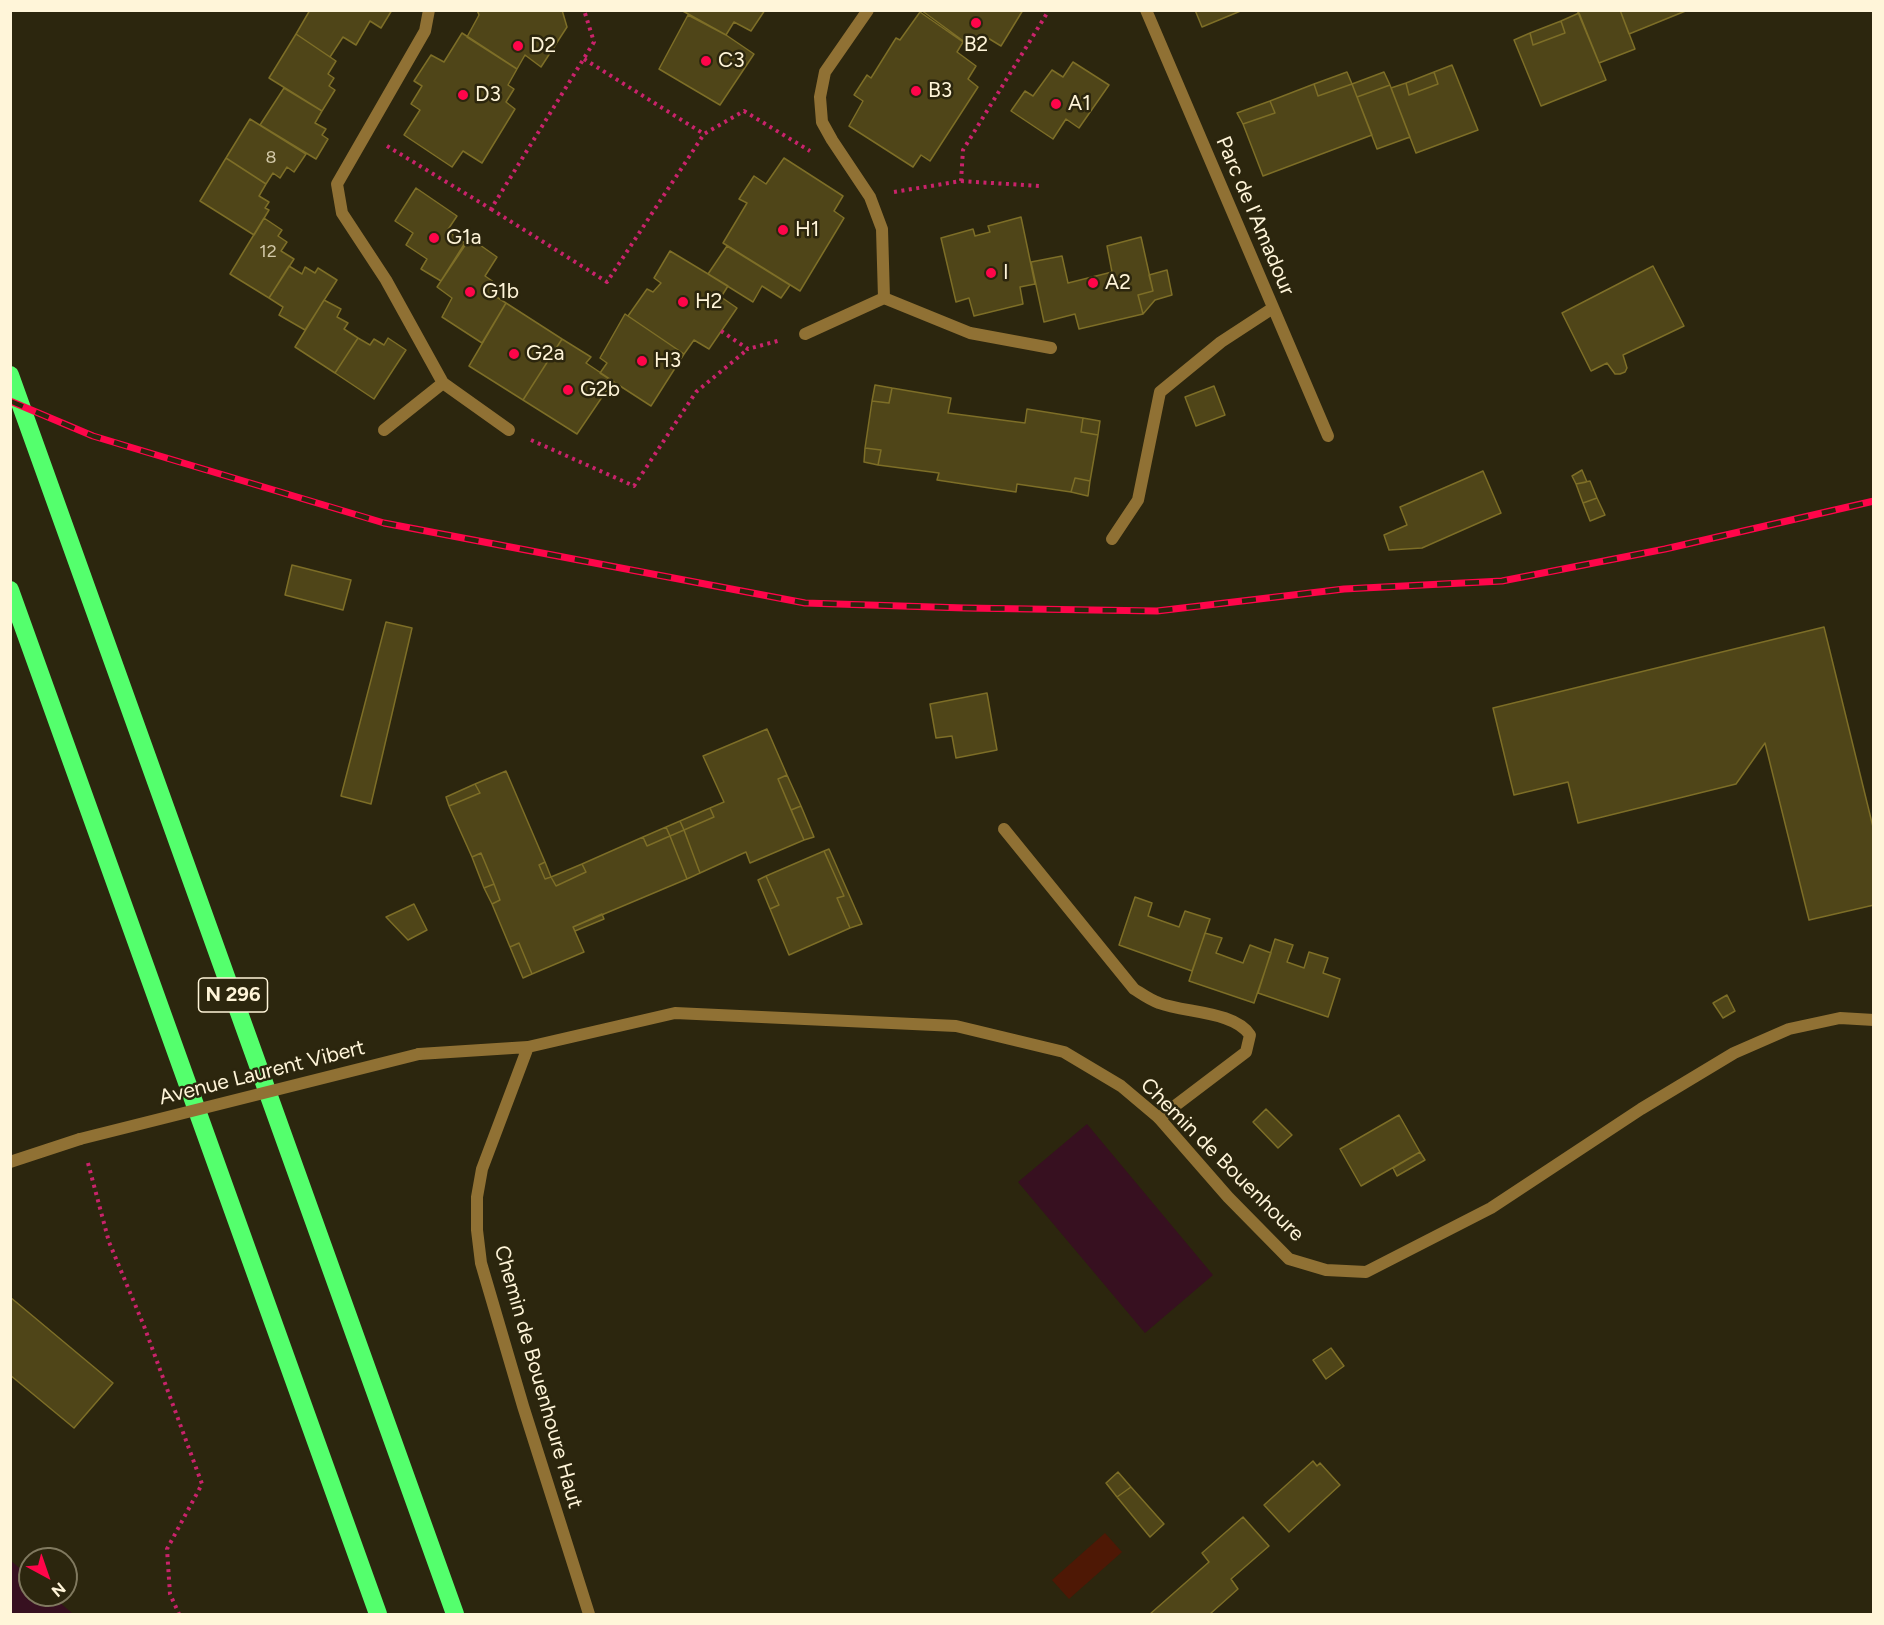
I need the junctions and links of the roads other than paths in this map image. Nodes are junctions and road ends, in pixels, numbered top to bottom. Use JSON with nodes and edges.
{"nodes":[{"id":1,"x":429,"y":10,"type":"edge"},
{"id":2,"x":867,"y":10,"type":"edge"},
{"id":3,"x":1146,"y":10,"type":"edge"},
{"id":4,"x":884,"y":298,"type":"junction"},
{"id":5,"x":1273,"y":308,"type":"junction"},
{"id":6,"x":805,"y":334,"type":"road end"},
{"id":7,"x":1051,"y":348,"type":"dead end"},
{"id":8,"x":10,"y":375,"type":"edge"},
{"id":9,"x":443,"y":383,"type":"junction"},
{"id":10,"x":384,"y":430,"type":"dead end"},
{"id":11,"x":509,"y":430,"type":"road end"},
{"id":12,"x":1328,"y":436,"type":"dead end"},
{"id":13,"x":1112,"y":539,"type":"dead end"},
{"id":14,"x":10,"y":590,"type":"edge"},
{"id":15,"x":1004,"y":829,"type":"dead end"},
{"id":16,"x":1874,"y":1020,"type":"edge"},
{"id":17,"x":528,"y":1047,"type":"junction"},
{"id":18,"x":1159,"y":1118,"type":"junction"},
{"id":19,"x":10,"y":1162,"type":"edge"},
{"id":20,"x":378,"y":1614,"type":"edge"},
{"id":21,"x":455,"y":1614,"type":"edge"},
{"id":22,"x":590,"y":1614,"type":"edge"}],
"edges":[{"from":1,"to":9,"type":"street"},
{"from":2,"to":4,"type":"street"},
{"from":3,"to":5,"type":"street","name":"Parc de l'Amadour"},
{"from":4,"to":6,"type":"street"},
{"from":4,"to":7,"type":"street"},
{"from":5,"to":12,"type":"street","name":"Parc de l'Amadour"},
{"from":5,"to":13,"type":"street"},
{"from":8,"to":21,"type":"highway","number":"N 296"},
{"from":9,"to":10,"type":"street"},
{"from":9,"to":11,"type":"street"},
{"from":14,"to":20,"type":"highway"},
{"from":15,"to":18,"type":"street"},
{"from":16,"to":18,"type":"street","name":"Chemin de Bouenhoure"},
{"from":17,"to":18,"type":"street","name":"Chemin de Bouenhoure"},
{"from":17,"to":19,"type":"street","name":"Avenue Laurent Vibert","bridge":true},
{"from":17,"to":22,"type":"street","name":"Chemin de Bouenhoure Haut"}]}
